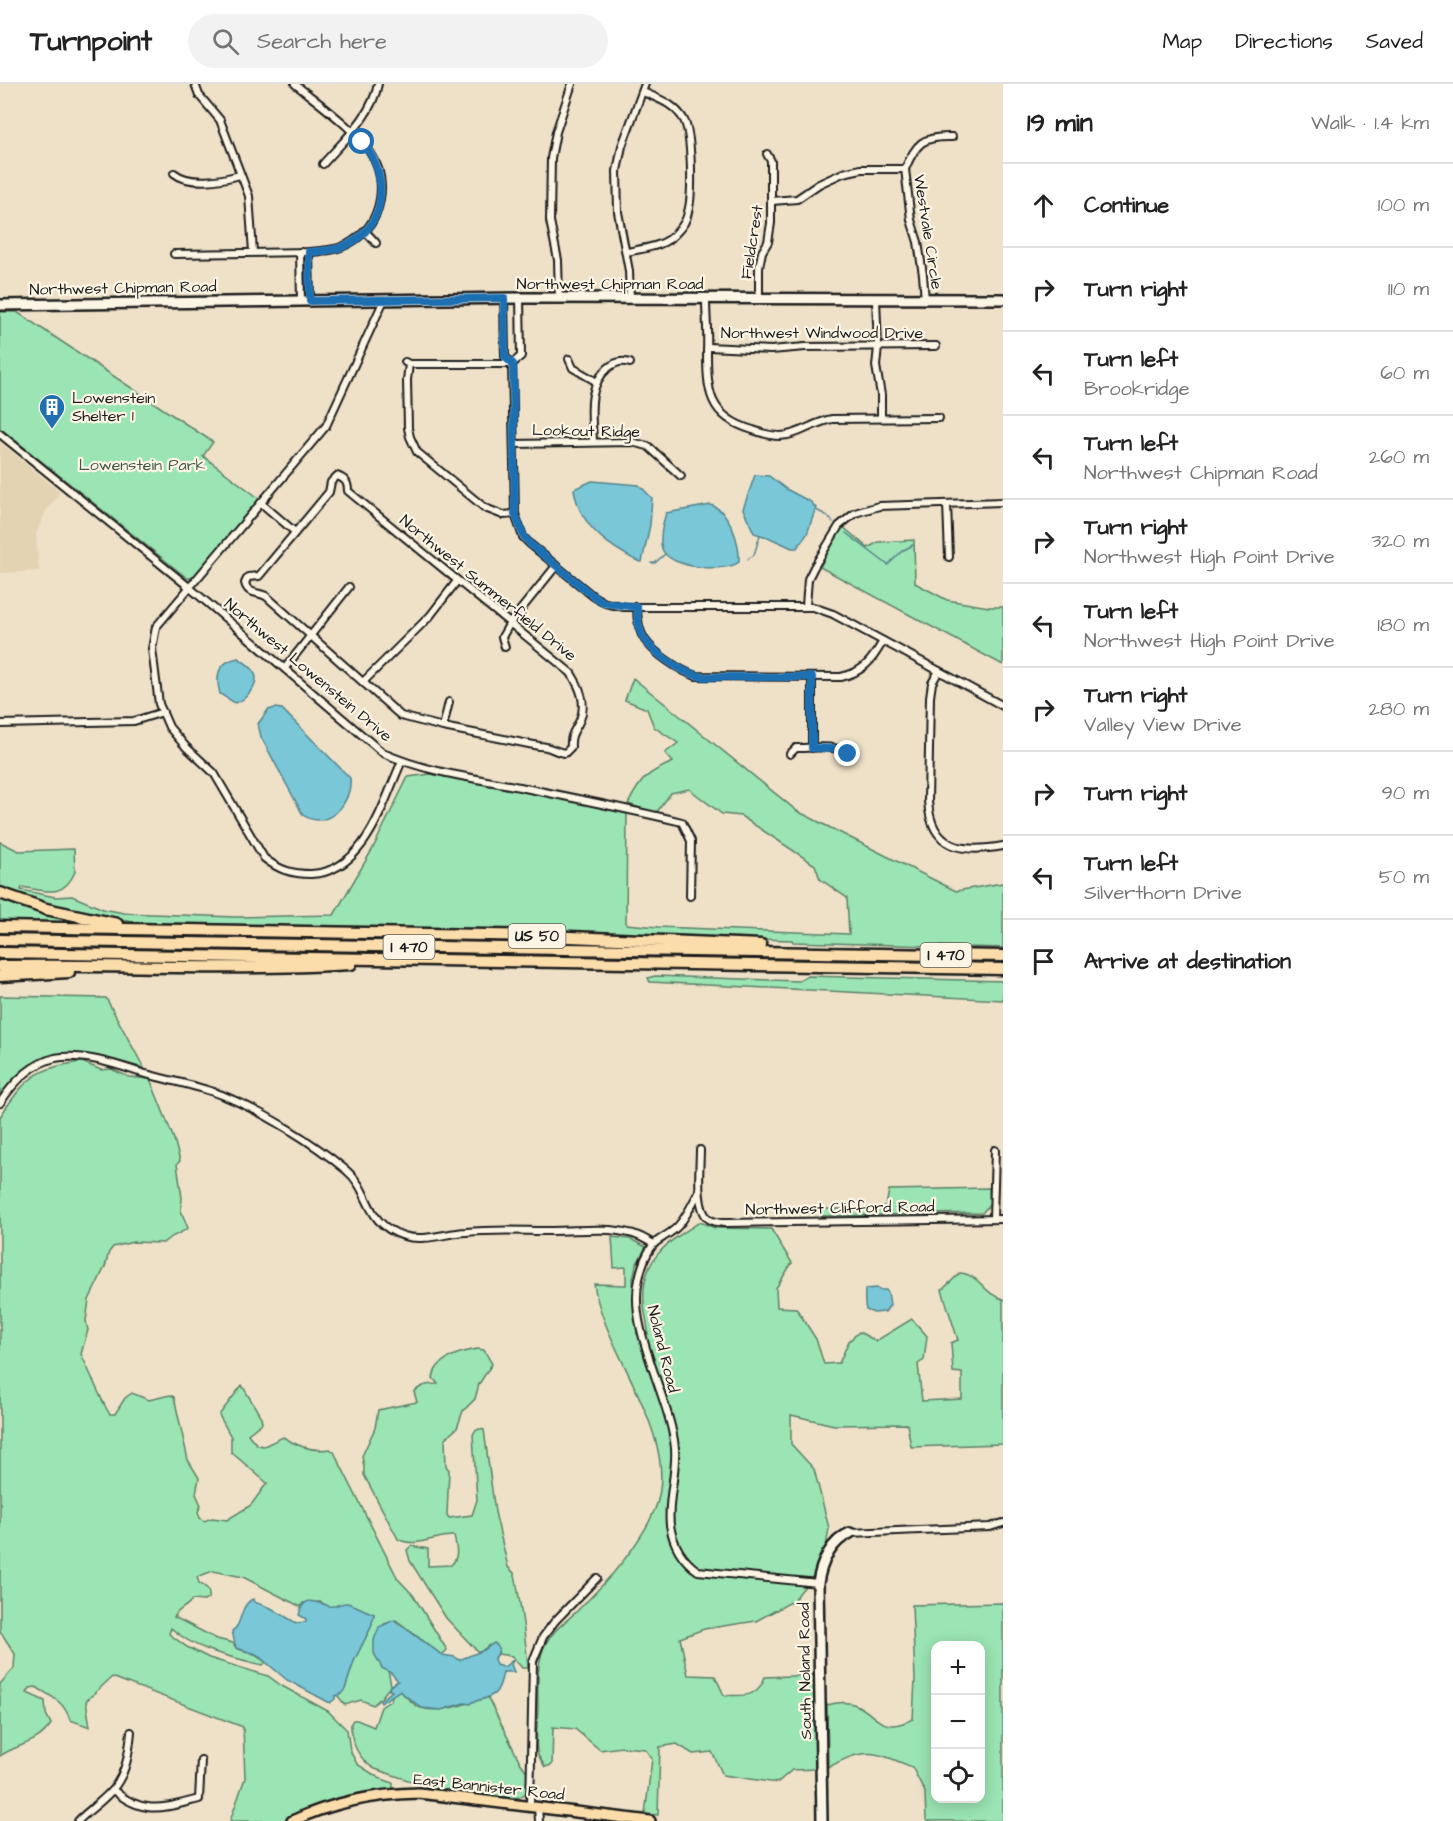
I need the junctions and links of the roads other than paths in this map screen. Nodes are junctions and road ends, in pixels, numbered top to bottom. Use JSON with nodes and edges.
{"nodes":[{"id":1,"x":195,"y":84,"type":"edge"},
{"id":2,"x":295,"y":84,"type":"edge"},
{"id":3,"x":378,"y":84,"type":"edge"},
{"id":4,"x":573,"y":84,"type":"edge"},
{"id":5,"x":645,"y":84,"type":"edge"},
{"id":6,"x":643,"y":92,"type":"junction"},
{"id":7,"x":351,"y":132,"type":"junction"},
{"id":8,"x":952,"y":137,"type":"dead end"},
{"id":9,"x":767,"y":154,"type":"dead end"},
{"id":10,"x":323,"y":164,"type":"dead end"},
{"id":11,"x":905,"y":169,"type":"junction"},
{"id":12,"x":174,"y":173,"type":"dead end"},
{"id":13,"x":240,"y":175,"type":"junction"},
{"id":14,"x":772,"y":201,"type":"junction"},
{"id":15,"x":365,"y":231,"type":"junction"},
{"id":16,"x":376,"y":243,"type":"dead end"},
{"id":17,"x":253,"y":252,"type":"junction"},
{"id":18,"x":300,"y":252,"type":"junction"},
{"id":19,"x":309,"y":252,"type":"junction"},
{"id":20,"x":627,"y":252,"type":"junction"},
{"id":21,"x":174,"y":254,"type":"dead end"},
{"id":22,"x":504,"y":298,"type":"junction"},
{"id":23,"x":520,"y":298,"type":"junction"},
{"id":24,"x":559,"y":298,"type":"junction"},
{"id":25,"x":759,"y":298,"type":"junction"},
{"id":26,"x":1003,"y":298,"type":"edge"},
{"id":27,"x":630,"y":299,"type":"junction"},
{"id":28,"x":706,"y":299,"type":"junction"},
{"id":29,"x":876,"y":299,"type":"junction"},
{"id":30,"x":384,"y":300,"type":"junction"},
{"id":31,"x":925,"y":300,"type":"junction"},
{"id":32,"x":305,"y":301,"type":"junction"},
{"id":33,"x":0,"y":305,"type":"edge"},
{"id":34,"x":936,"y":345,"type":"dead end"},
{"id":35,"x":708,"y":347,"type":"junction"},
{"id":36,"x":878,"y":347,"type":"junction"},
{"id":37,"x":569,"y":359,"type":"dead end"},
{"id":38,"x":630,"y":363,"type":"dead end"},
{"id":39,"x":513,"y":364,"type":"junction"},
{"id":40,"x":597,"y":382,"type":"junction"},
{"id":41,"x":881,"y":418,"type":"junction"},
{"id":42,"x":939,"y":418,"type":"dead end"},
{"id":43,"x":0,"y":434,"type":"edge"},
{"id":44,"x":593,"y":441,"type":"junction"},
{"id":45,"x":514,"y":444,"type":"junction"},
{"id":46,"x":681,"y":476,"type":"dead end"},
{"id":47,"x":1003,"y":502,"type":"edge"},
{"id":48,"x":261,"y":503,"type":"junction"},
{"id":49,"x":947,"y":504,"type":"junction"},
{"id":50,"x":515,"y":514,"type":"junction"},
{"id":51,"x":295,"y":532,"type":"junction"},
{"id":52,"x":949,"y":557,"type":"dead end"},
{"id":53,"x":556,"y":566,"type":"junction"},
{"id":54,"x":457,"y":581,"type":"junction"},
{"id":55,"x":189,"y":587,"type":"junction"},
{"id":56,"x":349,"y":587,"type":"dead end"},
{"id":57,"x":806,"y":606,"type":"junction"},
{"id":58,"x":637,"y":607,"type":"junction"},
{"id":59,"x":510,"y":623,"type":"junction"},
{"id":60,"x":311,"y":634,"type":"junction"},
{"id":61,"x":883,"y":641,"type":"junction"},
{"id":62,"x":505,"y":647,"type":"dead end"},
{"id":63,"x":285,"y":668,"type":"junction"},
{"id":64,"x":939,"y":671,"type":"junction"},
{"id":65,"x":812,"y":677,"type":"junction"},
{"id":66,"x":364,"y":681,"type":"junction"},
{"id":67,"x":448,"y":702,"type":"dead end"},
{"id":68,"x":1003,"y":706,"type":"edge"},
{"id":69,"x":163,"y":712,"type":"junction"},
{"id":70,"x":0,"y":724,"type":"edge"},
{"id":71,"x":443,"y":727,"type":"junction"},
{"id":72,"x":812,"y":748,"type":"junction"},
{"id":73,"x":790,"y":754,"type":"dead end"},
{"id":74,"x":848,"y":754,"type":"dead end"},
{"id":75,"x":402,"y":761,"type":"junction"},
{"id":76,"x":1003,"y":846,"type":"edge"},
{"id":77,"x":0,"y":893,"type":"edge"},
{"id":78,"x":690,"y":897,"type":"dead end"},
{"id":79,"x":0,"y":927,"type":"edge"},
{"id":80,"x":141,"y":928,"type":"junction"},
{"id":81,"x":0,"y":940,"type":"edge"},
{"id":82,"x":0,"y":953,"type":"edge"},
{"id":83,"x":817,"y":953,"type":"junction"},
{"id":84,"x":1003,"y":956,"type":"edge"},
{"id":85,"x":446,"y":960,"type":"junction"},
{"id":86,"x":0,"y":966,"type":"edge"},
{"id":87,"x":141,"y":967,"type":"junction"},
{"id":88,"x":1003,"y":969,"type":"edge"},
{"id":89,"x":0,"y":976,"type":"edge"},
{"id":90,"x":0,"y":1102,"type":"edge"},
{"id":91,"x":700,"y":1150,"type":"dead end"},
{"id":92,"x":995,"y":1150,"type":"dead end"},
{"id":93,"x":699,"y":1191,"type":"junction"},
{"id":94,"x":993,"y":1219,"type":"junction"},
{"id":95,"x":1003,"y":1219,"type":"edge"},
{"id":96,"x":654,"y":1244,"type":"junction"},
{"id":97,"x":1002,"y":1524,"type":"edge"},
{"id":98,"x":850,"y":1533,"type":"joint"},
{"id":99,"x":597,"y":1578,"type":"dead end"},
{"id":100,"x":818,"y":1582,"type":"junction"},
{"id":101,"x":131,"y":1731,"type":"dead end"},
{"id":102,"x":201,"y":1760,"type":"dead end"},
{"id":103,"x":113,"y":1790,"type":"junction"},
{"id":104,"x":534,"y":1807,"type":"junction"},
{"id":105,"x":78,"y":1821,"type":"edge"},
{"id":106,"x":292,"y":1821,"type":"edge"},
{"id":107,"x":539,"y":1821,"type":"edge"},
{"id":108,"x":650,"y":1821,"type":"edge"},
{"id":109,"x":822,"y":1821,"type":"edge"}],
"edges":[{"from":1,"to":13,"type":"street"},
{"from":2,"to":7,"type":"street"},
{"from":3,"to":7,"type":"street"},
{"from":4,"to":24,"type":"street"},
{"from":5,"to":6,"type":"street"},
{"from":6,"to":20,"type":"street"},
{"from":6,"to":20,"type":"street"},
{"from":7,"to":10,"type":"street"},
{"from":7,"to":15,"type":"street"},
{"from":8,"to":11,"type":"street"},
{"from":9,"to":14,"type":"street","name":"Fieldcrest"},
{"from":11,"to":14,"type":"street"},
{"from":11,"to":31,"type":"street","name":"Westvale Circle"},
{"from":12,"to":13,"type":"street"},
{"from":13,"to":17,"type":"street"},
{"from":14,"to":25,"type":"street","name":"Fieldcrest"},
{"from":15,"to":16,"type":"street"},
{"from":15,"to":19,"type":"street"},
{"from":17,"to":18,"type":"street"},
{"from":17,"to":21,"type":"street"},
{"from":18,"to":19,"type":"street"},
{"from":18,"to":32,"type":"street"},
{"from":19,"to":32,"type":"street"},
{"from":20,"to":27,"type":"street"},
{"from":22,"to":23,"type":"main road","name":"Northwest Chipman Road"},
{"from":22,"to":30,"type":"main road","name":"Northwest Chipman Road"},
{"from":22,"to":39,"type":"street"},
{"from":23,"to":24,"type":"main road","name":"Northwest Chipman Road"},
{"from":23,"to":39,"type":"street"},
{"from":24,"to":27,"type":"main road","name":"Northwest Chipman Road"},
{"from":25,"to":28,"type":"main road","name":"Northwest Chipman Road"},
{"from":25,"to":29,"type":"main road","name":"Northwest Chipman Road"},
{"from":26,"to":31,"type":"main road","name":"Northwest Chipman Road"},
{"from":27,"to":28,"type":"main road","name":"Northwest Chipman Road"},
{"from":28,"to":35,"type":"street"},
{"from":29,"to":31,"type":"main road","name":"Northwest Chipman Road"},
{"from":29,"to":36,"type":"street"},
{"from":30,"to":32,"type":"main road","name":"Northwest Chipman Road"},
{"from":30,"to":48,"type":"street"},
{"from":32,"to":33,"type":"main road","name":"Northwest Chipman Road"},
{"from":34,"to":36,"type":"street","name":"Northwest Windwood Drive"},
{"from":35,"to":36,"type":"street","name":"Northwest Windwood Drive"},
{"from":35,"to":41,"type":"street"},
{"from":36,"to":41,"type":"street"},
{"from":37,"to":40,"type":"street"},
{"from":38,"to":40,"type":"street"},
{"from":39,"to":45,"type":"street"},
{"from":39,"to":50,"type":"street"},
{"from":40,"to":44,"type":"street"},
{"from":41,"to":42,"type":"street"},
{"from":43,"to":55,"type":"street","name":"Northwest Lowenstein Drive"},
{"from":44,"to":45,"type":"street","name":"Lookout Ridge"},
{"from":44,"to":46,"type":"street","name":"Lookout Ridge"},
{"from":45,"to":50,"type":"street"},
{"from":47,"to":49,"type":"street"},
{"from":48,"to":51,"type":"street"},
{"from":48,"to":55,"type":"street"},
{"from":49,"to":52,"type":"street"},
{"from":49,"to":57,"type":"street"},
{"from":50,"to":53,"type":"street"},
{"from":51,"to":54,"type":"street","name":"Northwest Summerfield Drive"},
{"from":51,"to":60,"type":"street","name":"Northwest Summerfield Drive"},
{"from":53,"to":58,"type":"street"},
{"from":53,"to":59,"type":"street"},
{"from":54,"to":59,"type":"street","name":"Northwest Summerfield Drive"},
{"from":54,"to":66,"type":"street"},
{"from":55,"to":63,"type":"street","name":"Northwest Lowenstein Drive"},
{"from":55,"to":69,"type":"street"},
{"from":56,"to":60,"type":"street"},
{"from":57,"to":58,"type":"street"},
{"from":57,"to":61,"type":"street"},
{"from":58,"to":65,"type":"street"},
{"from":59,"to":62,"type":"street"},
{"from":59,"to":71,"type":"street","name":"Northwest Summerfield Drive"},
{"from":60,"to":63,"type":"street"},
{"from":60,"to":66,"type":"street","name":"Northwest Summerfield Drive"},
{"from":61,"to":64,"type":"street"},
{"from":61,"to":65,"type":"street"},
{"from":63,"to":75,"type":"street","name":"Northwest Lowenstein Drive"},
{"from":64,"to":68,"type":"street"},
{"from":64,"to":76,"type":"street"},
{"from":65,"to":72,"type":"street"},
{"from":66,"to":71,"type":"street","name":"Northwest Summerfield Drive"},
{"from":67,"to":71,"type":"street"},
{"from":69,"to":70,"type":"street"},
{"from":69,"to":75,"type":"street"},
{"from":72,"to":73,"type":"street"},
{"from":72,"to":74,"type":"street"},
{"from":75,"to":78,"type":"street","name":"Northwest Lowenstein Drive"},
{"from":77,"to":80,"type":"highway"},
{"from":79,"to":80,"type":"highway","number":"US 50"},
{"from":80,"to":83,"type":"highway","number":"US 50"},
{"from":81,"to":83,"type":"highway","number":"I 470"},
{"from":82,"to":85,"type":"highway","number":"I 470"},
{"from":83,"to":84,"type":"highway","number":"I 470"},
{"from":85,"to":87,"type":"highway"},
{"from":85,"to":88,"type":"highway","number":"I 470"},
{"from":86,"to":87,"type":"highway"},
{"from":87,"to":89,"type":"highway"},
{"from":90,"to":96,"type":"street"},
{"from":91,"to":93,"type":"street"},
{"from":92,"to":94,"type":"street"},
{"from":93,"to":94,"type":"street","name":"Northwest Clifford Road"},
{"from":93,"to":96,"type":"street"},
{"from":94,"to":95,"type":"street","name":"Northwest Clifford Road"},
{"from":96,"to":100,"type":"street","name":"Noland Road"},
{"from":97,"to":98,"type":"street"},
{"from":98,"to":100,"type":"main road","name":"South Noland Road"},
{"from":99,"to":104,"type":"street"},
{"from":100,"to":109,"type":"main road","name":"South Noland Road"},
{"from":101,"to":103,"type":"street"},
{"from":102,"to":103,"type":"street"},
{"from":103,"to":105,"type":"street"},
{"from":104,"to":106,"type":"main road","name":"East Bannister Road"},
{"from":104,"to":107,"type":"street"},
{"from":104,"to":108,"type":"main road","name":"East Bannister Road"}]}
